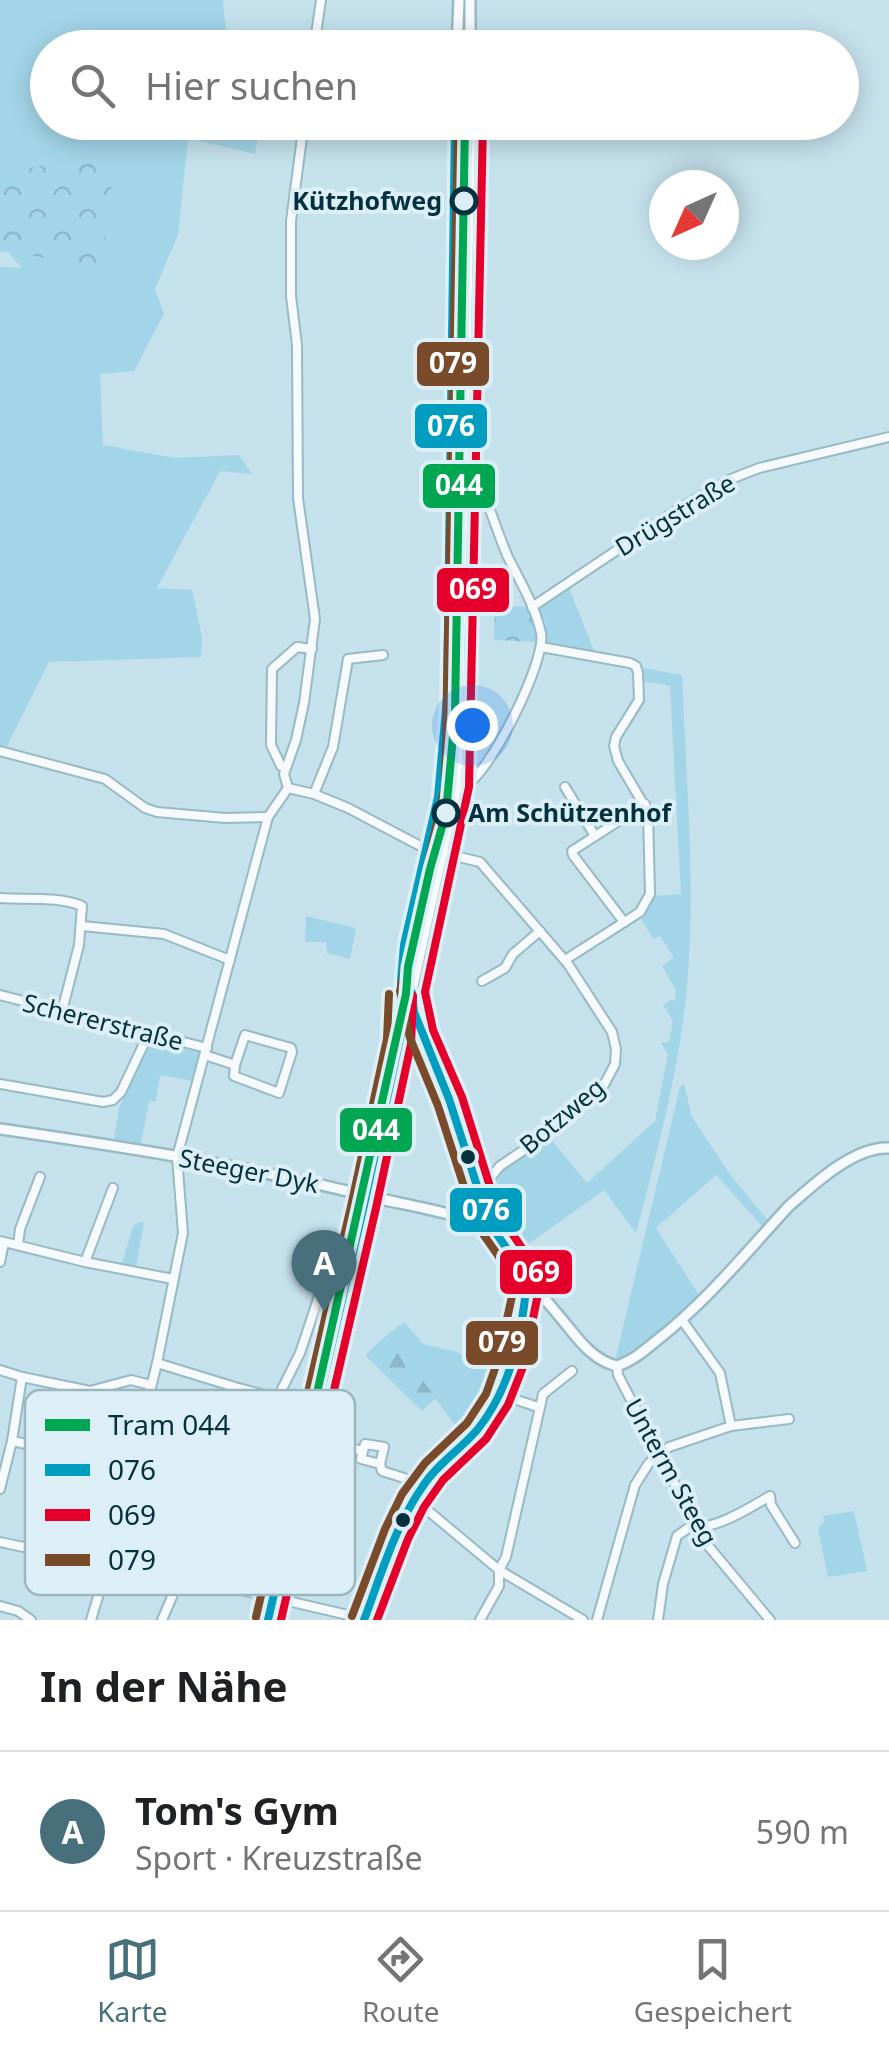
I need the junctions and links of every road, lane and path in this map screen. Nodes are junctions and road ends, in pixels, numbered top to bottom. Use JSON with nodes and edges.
{"nodes":[{"id":1,"x":321,"y":0,"type":"edge"},
{"id":2,"x":459,"y":0,"type":"edge"},
{"id":3,"x":470,"y":0,"type":"edge"},
{"id":4,"x":317,"y":30,"type":"edge"},
{"id":5,"x":458,"y":30,"type":"edge"},
{"id":6,"x":470,"y":30,"type":"edge"},
{"id":7,"x":302,"y":140,"type":"edge"},
{"id":8,"x":455,"y":140,"type":"edge"},
{"id":9,"x":471,"y":140,"type":"edge"},
{"id":10,"x":889,"y":436,"type":"edge"},
{"id":11,"x":463,"y":501,"type":"junction"},
{"id":12,"x":532,"y":607,"type":"junction"},
{"id":13,"x":540,"y":646,"type":"junction"},
{"id":14,"x":312,"y":649,"type":"junction"},
{"id":15,"x":383,"y":655,"type":"dead end"},
{"id":16,"x":0,"y":751,"type":"edge"},
{"id":17,"x":283,"y":770,"type":"junction"},
{"id":18,"x":440,"y":784,"type":"junction"},
{"id":19,"x":565,"y":787,"type":"dead end"},
{"id":20,"x":288,"y":788,"type":"junction"},
{"id":21,"x":457,"y":788,"type":"junction"},
{"id":22,"x":314,"y":794,"type":"junction"},
{"id":23,"x":645,"y":804,"type":"junction"},
{"id":24,"x":268,"y":817,"type":"junction"},
{"id":25,"x":594,"y":836,"type":"junction"},
{"id":26,"x":426,"y":849,"type":"junction"},
{"id":27,"x":442,"y":853,"type":"junction"},
{"id":28,"x":0,"y":898,"type":"edge"},
{"id":29,"x":624,"y":922,"type":"junction"},
{"id":30,"x":82,"y":926,"type":"junction"},
{"id":31,"x":540,"y":931,"type":"junction"},
{"id":32,"x":230,"y":960,"type":"junction"},
{"id":33,"x":564,"y":960,"type":"junction"},
{"id":34,"x":482,"y":981,"type":"dead end"},
{"id":35,"x":0,"y":995,"type":"edge"},
{"id":36,"x":62,"y":1011,"type":"junction"},
{"id":37,"x":421,"y":1031,"type":"junction"},
{"id":38,"x":149,"y":1033,"type":"junction"},
{"id":39,"x":401,"y":1034,"type":"junction"},
{"id":40,"x":205,"y":1052,"type":"junction"},
{"id":41,"x":235,"y":1066,"type":"junction"},
{"id":42,"x":0,"y":1084,"type":"edge"},
{"id":43,"x":0,"y":1129,"type":"edge"},
{"id":44,"x":889,"y":1148,"type":"edge"},
{"id":45,"x":177,"y":1157,"type":"junction"},
{"id":46,"x":40,"y":1178,"type":"dead end"},
{"id":47,"x":113,"y":1188,"type":"dead end"},
{"id":48,"x":478,"y":1189,"type":"junction"},
{"id":49,"x":365,"y":1194,"type":"junction"},
{"id":50,"x":494,"y":1230,"type":"junction"},
{"id":51,"x":2,"y":1242,"type":"edge"},
{"id":52,"x":18,"y":1245,"type":"junction"},
{"id":53,"x":0,"y":1262,"type":"edge"},
{"id":54,"x":85,"y":1262,"type":"junction"},
{"id":55,"x":348,"y":1274,"type":"junction"},
{"id":56,"x":527,"y":1278,"type":"junction"},
{"id":57,"x":173,"y":1279,"type":"junction"},
{"id":58,"x":682,"y":1320,"type":"junction"},
{"id":59,"x":157,"y":1363,"type":"junction"},
{"id":60,"x":617,"y":1366,"type":"junction"},
{"id":61,"x":0,"y":1370,"type":"edge"},
{"id":62,"x":572,"y":1372,"type":"dead end"},
{"id":63,"x":22,"y":1377,"type":"junction"},
{"id":64,"x":151,"y":1385,"type":"junction"},
{"id":65,"x":85,"y":1390,"type":"edge"},
{"id":66,"x":94,"y":1390,"type":"edge"},
{"id":67,"x":150,"y":1390,"type":"edge"},
{"id":68,"x":247,"y":1390,"type":"edge"},
{"id":69,"x":282,"y":1390,"type":"edge"},
{"id":70,"x":321,"y":1390,"type":"edge"},
{"id":71,"x":499,"y":1394,"type":"junction"},
{"id":72,"x":538,"y":1408,"type":"junction"},
{"id":73,"x":789,"y":1420,"type":"dead end"},
{"id":74,"x":731,"y":1426,"type":"junction"},
{"id":75,"x":12,"y":1442,"type":"junction"},
{"id":76,"x":25,"y":1444,"type":"edge"},
{"id":77,"x":355,"y":1449,"type":"edge"},
{"id":78,"x":363,"y":1451,"type":"junction"},
{"id":79,"x":660,"y":1453,"type":"junction"},
{"id":80,"x":380,"y":1464,"type":"junction"},
{"id":81,"x":421,"y":1487,"type":"junction"},
{"id":82,"x":0,"y":1489,"type":"edge"},
{"id":83,"x":414,"y":1499,"type":"junction"},
{"id":84,"x":699,"y":1529,"type":"junction"},
{"id":85,"x":0,"y":1542,"type":"edge"},
{"id":86,"x":795,"y":1544,"type":"dead end"},
{"id":87,"x":25,"y":1547,"type":"edge"},
{"id":88,"x":499,"y":1570,"type":"junction"},
{"id":89,"x":99,"y":1595,"type":"edge"},
{"id":90,"x":173,"y":1595,"type":"edge"},
{"id":91,"x":260,"y":1595,"type":"edge"},
{"id":92,"x":274,"y":1595,"type":"edge"},
{"id":93,"x":273,"y":1598,"type":"junction"},
{"id":94,"x":3,"y":1606,"type":"edge"},
{"id":95,"x":2,"y":1620,"type":"edge"},
{"id":96,"x":31,"y":1620,"type":"edge"},
{"id":97,"x":91,"y":1620,"type":"edge"},
{"id":98,"x":162,"y":1620,"type":"edge"},
{"id":99,"x":268,"y":1620,"type":"edge"},
{"id":100,"x":365,"y":1620,"type":"edge"},
{"id":101,"x":480,"y":1620,"type":"edge"},
{"id":102,"x":584,"y":1620,"type":"edge"},
{"id":103,"x":597,"y":1620,"type":"edge"},
{"id":104,"x":658,"y":1620,"type":"edge"},
{"id":105,"x":770,"y":1620,"type":"edge"}],
"edges":[{"from":1,"to":4,"type":"street"},
{"from":2,"to":5,"type":"street"},
{"from":3,"to":6,"type":"street"},
{"from":7,"to":14,"type":"street"},
{"from":8,"to":18,"type":"street"},
{"from":9,"to":11,"type":"street"},
{"from":10,"to":12,"type":"street","name":"Drügstraße"},
{"from":11,"to":12,"type":"street"},
{"from":11,"to":21,"type":"street"},
{"from":12,"to":13,"type":"street"},
{"from":13,"to":21,"type":"street"},
{"from":13,"to":23,"type":"street"},
{"from":14,"to":17,"type":"street"},
{"from":14,"to":17,"type":"street"},
{"from":15,"to":22,"type":"street"},
{"from":16,"to":24,"type":"street"},
{"from":17,"to":20,"type":"street"},
{"from":18,"to":21,"type":"street"},
{"from":18,"to":26,"type":"street"},
{"from":19,"to":25,"type":"street"},
{"from":20,"to":22,"type":"street","name":"Botzweg"},
{"from":20,"to":24,"type":"street"},
{"from":21,"to":27,"type":"street"},
{"from":22,"to":26,"type":"street","name":"Botzweg"},
{"from":23,"to":25,"type":"street"},
{"from":23,"to":29,"type":"street"},
{"from":24,"to":32,"type":"street"},
{"from":25,"to":29,"type":"street"},
{"from":26,"to":27,"type":"street","name":"Botzweg"},
{"from":26,"to":39,"type":"street"},
{"from":27,"to":31,"type":"street","name":"Botzweg"},
{"from":27,"to":37,"type":"street"},
{"from":28,"to":30,"type":"street"},
{"from":29,"to":33,"type":"street"},
{"from":30,"to":32,"type":"street"},
{"from":30,"to":36,"type":"street"},
{"from":31,"to":33,"type":"street","name":"Botzweg"},
{"from":31,"to":34,"type":"street"},
{"from":32,"to":40,"type":"street"},
{"from":33,"to":48,"type":"street","name":"Botzweg"},
{"from":35,"to":36,"type":"street","name":"Schererstraße"},
{"from":36,"to":38,"type":"street","name":"Schererstraße"},
{"from":37,"to":39,"type":"street"},
{"from":37,"to":48,"type":"street"},
{"from":38,"to":40,"type":"street","name":"Schererstraße"},
{"from":38,"to":42,"type":"street"},
{"from":39,"to":49,"type":"street"},
{"from":40,"to":41,"type":"street","name":"Schererstraße"},
{"from":40,"to":45,"type":"street"},
{"from":41,"to":41,"type":"street","name":"Schererstraße"},
{"from":43,"to":45,"type":"street","name":"Steeger Dyk"},
{"from":44,"to":58,"type":"street"},
{"from":45,"to":49,"type":"street","name":"Steeger Dyk"},
{"from":45,"to":57,"type":"street"},
{"from":46,"to":52,"type":"street"},
{"from":47,"to":54,"type":"street"},
{"from":48,"to":50,"type":"street"},
{"from":49,"to":50,"type":"street","name":"Steeger Dyk"},
{"from":49,"to":55,"type":"street"},
{"from":50,"to":56,"type":"street"},
{"from":51,"to":52,"type":"street"},
{"from":51,"to":53,"type":"street"},
{"from":52,"to":54,"type":"street"},
{"from":54,"to":57,"type":"street"},
{"from":55,"to":69,"type":"street"},
{"from":55,"to":70,"type":"street"},
{"from":56,"to":60,"type":"street"},
{"from":56,"to":71,"type":"street"},
{"from":57,"to":59,"type":"street"},
{"from":58,"to":60,"type":"street"},
{"from":58,"to":74,"type":"street"},
{"from":59,"to":64,"type":"street"},
{"from":59,"to":68,"type":"street"},
{"from":60,"to":79,"type":"street","name":"Unterm Steeg"},
{"from":61,"to":63,"type":"street"},
{"from":62,"to":72,"type":"street"},
{"from":63,"to":65,"type":"street"},
{"from":63,"to":75,"type":"street"},
{"from":64,"to":66,"type":"street"},
{"from":64,"to":67,"type":"street"},
{"from":71,"to":72,"type":"street"},
{"from":71,"to":81,"type":"street"},
{"from":72,"to":88,"type":"street"},
{"from":73,"to":74,"type":"street"},
{"from":74,"to":79,"type":"street"},
{"from":75,"to":76,"type":"street"},
{"from":75,"to":82,"type":"street"},
{"from":77,"to":78,"type":"street"},
{"from":78,"to":80,"type":"street"},
{"from":78,"to":80,"type":"street"},
{"from":79,"to":84,"type":"street","name":"Unterm Steeg"},
{"from":79,"to":103,"type":"street"},
{"from":80,"to":81,"type":"street"},
{"from":81,"to":83,"type":"street"},
{"from":83,"to":88,"type":"street"},
{"from":83,"to":100,"type":"street"},
{"from":84,"to":86,"type":"street"},
{"from":84,"to":104,"type":"street"},
{"from":84,"to":105,"type":"street","name":"Unterm Steeg"},
{"from":85,"to":87,"type":"street"},
{"from":88,"to":101,"type":"street"},
{"from":88,"to":102,"type":"street"},
{"from":89,"to":97,"type":"street"},
{"from":90,"to":98,"type":"street"},
{"from":91,"to":93,"type":"street"},
{"from":92,"to":93,"type":"street"},
{"from":93,"to":99,"type":"street"},
{"from":93,"to":100,"type":"street"},
{"from":94,"to":95,"type":"street"},
{"from":94,"to":96,"type":"street"}]}
